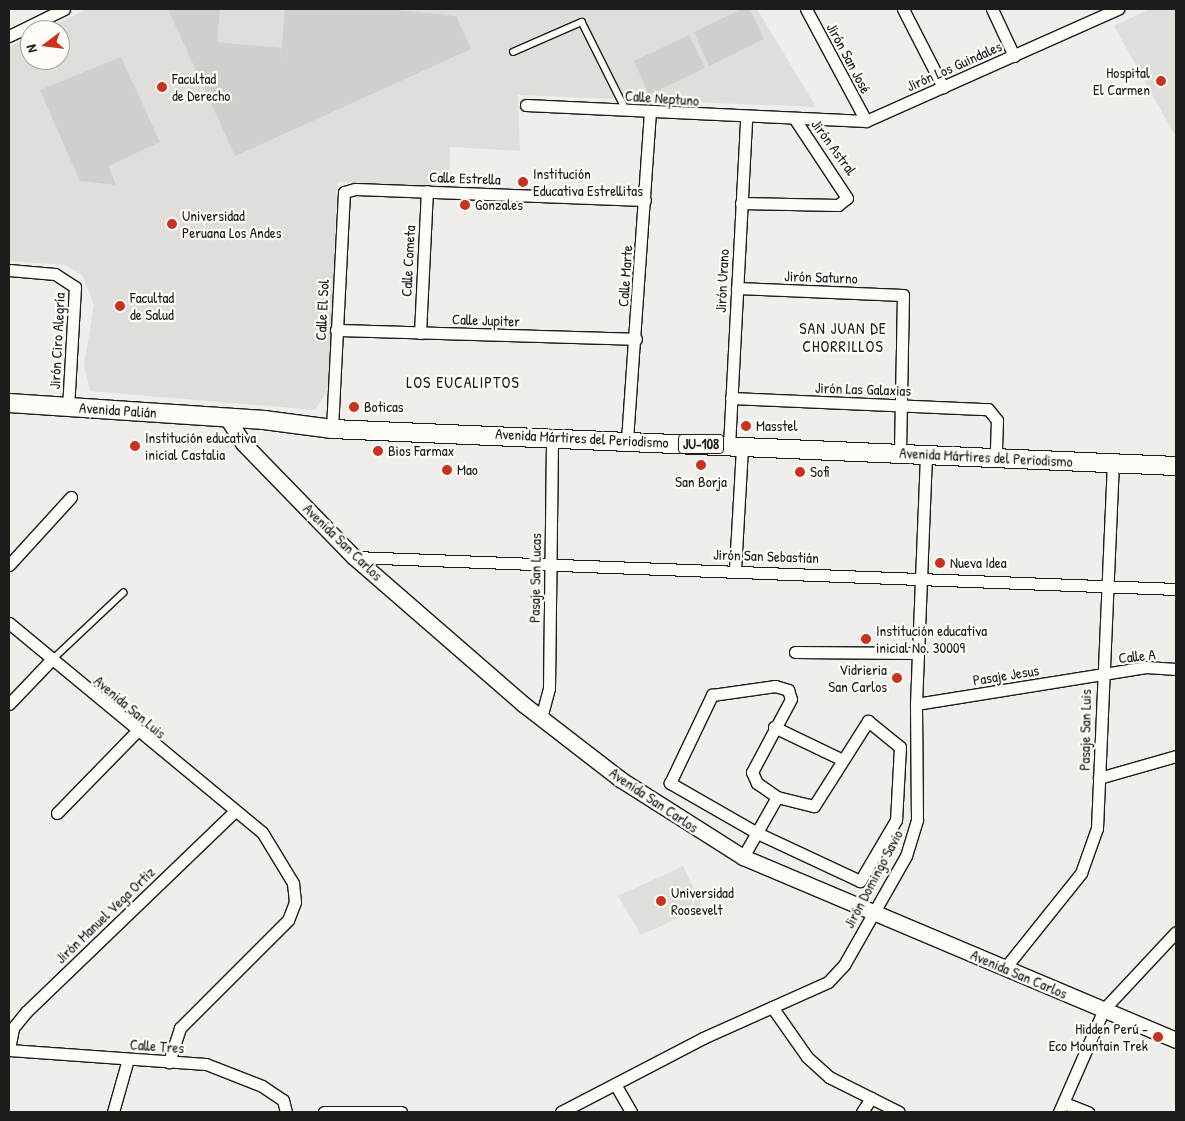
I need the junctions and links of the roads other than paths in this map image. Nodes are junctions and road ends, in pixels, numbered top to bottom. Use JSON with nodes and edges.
{"nodes":[{"id":1,"x":64,"y":9,"type":"edge"},
{"id":2,"x":806,"y":9,"type":"edge"},
{"id":3,"x":903,"y":9,"type":"edge"},
{"id":4,"x":992,"y":9,"type":"edge"},
{"id":5,"x":1118,"y":9,"type":"edge"},
{"id":6,"x":1098,"y":13,"type":"edge"},
{"id":7,"x":9,"y":36,"type":"edge"},
{"id":8,"x":513,"y":52,"type":"dead end"},
{"id":9,"x":1014,"y":56,"type":"junction"},
{"id":10,"x":943,"y":87,"type":"junction"},
{"id":11,"x":526,"y":105,"type":"dead end"},
{"id":12,"x":626,"y":110,"type":"junction"},
{"id":13,"x":650,"y":113,"type":"junction"},
{"id":14,"x":746,"y":118,"type":"junction"},
{"id":15,"x":796,"y":121,"type":"junction"},
{"id":16,"x":866,"y":121,"type":"junction"},
{"id":17,"x":427,"y":191,"type":"junction"},
{"id":18,"x":344,"y":192,"type":"joint"},
{"id":19,"x":645,"y":200,"type":"junction"},
{"id":20,"x":741,"y":202,"type":"junction"},
{"id":21,"x":9,"y":270,"type":"edge"},
{"id":22,"x":737,"y":288,"type":"junction"},
{"id":23,"x":336,"y":330,"type":"junction"},
{"id":24,"x":420,"y":333,"type":"junction"},
{"id":25,"x":636,"y":339,"type":"junction"},
{"id":26,"x":731,"y":398,"type":"junction"},
{"id":27,"x":9,"y":403,"type":"edge"},
{"id":28,"x":901,"y":405,"type":"junction"},
{"id":29,"x":68,"y":407,"type":"junction"},
{"id":30,"x":227,"y":418,"type":"junction"},
{"id":31,"x":332,"y":429,"type":"junction"},
{"id":32,"x":552,"y":436,"type":"junction"},
{"id":33,"x":627,"y":440,"type":"junction"},
{"id":34,"x":736,"y":446,"type":"junction"},
{"id":35,"x":900,"y":453,"type":"junction"},
{"id":36,"x":926,"y":455,"type":"junction"},
{"id":37,"x":996,"y":458,"type":"junction"},
{"id":38,"x":1112,"y":463,"type":"junction"},
{"id":39,"x":1176,"y":466,"type":"edge"},
{"id":40,"x":71,"y":497,"type":"dead end"},
{"id":41,"x":354,"y":557,"type":"junction"},
{"id":42,"x":550,"y":563,"type":"junction"},
{"id":43,"x":9,"y":565,"type":"edge"},
{"id":44,"x":735,"y":569,"type":"junction"},
{"id":45,"x":921,"y":578,"type":"junction"},
{"id":46,"x":1106,"y":586,"type":"junction"},
{"id":47,"x":1176,"y":589,"type":"edge"},
{"id":48,"x":123,"y":593,"type":"dead end"},
{"id":49,"x":9,"y":624,"type":"edge"},
{"id":50,"x":795,"y":652,"type":"dead end"},
{"id":51,"x":918,"y":653,"type":"junction"},
{"id":52,"x":51,"y":660,"type":"junction"},
{"id":53,"x":1176,"y":669,"type":"edge"},
{"id":54,"x":1101,"y":676,"type":"junction"},
{"id":55,"x":9,"y":704,"type":"edge"},
{"id":56,"x":916,"y":704,"type":"junction"},
{"id":57,"x":541,"y":718,"type":"junction"},
{"id":58,"x":774,"y":727,"type":"junction"},
{"id":59,"x":136,"y":732,"type":"junction"},
{"id":60,"x":1176,"y":756,"type":"edge"},
{"id":61,"x":843,"y":760,"type":"junction"},
{"id":62,"x":1099,"y":778,"type":"junction"},
{"id":63,"x":777,"y":797,"type":"junction"},
{"id":64,"x":235,"y":811,"type":"junction"},
{"id":65,"x":57,"y":813,"type":"dead end"},
{"id":66,"x":759,"y":834,"type":"junction"},
{"id":67,"x":743,"y":857,"type":"junction"},
{"id":68,"x":873,"y":914,"type":"junction"},
{"id":69,"x":1176,"y":932,"type":"edge"},
{"id":70,"x":1005,"y":968,"type":"junction"},
{"id":71,"x":772,"y":1007,"type":"junction"},
{"id":72,"x":1104,"y":1009,"type":"junction"},
{"id":73,"x":1176,"y":1040,"type":"edge"},
{"id":74,"x":9,"y":1049,"type":"edge"},
{"id":75,"x":128,"y":1059,"type":"junction"},
{"id":76,"x":168,"y":1062,"type":"junction"},
{"id":77,"x":615,"y":1084,"type":"junction"},
{"id":78,"x":871,"y":1098,"type":"junction"},
{"id":79,"x":1061,"y":1108,"type":"edge"},
{"id":80,"x":113,"y":1112,"type":"edge"},
{"id":81,"x":286,"y":1112,"type":"edge"},
{"id":82,"x":324,"y":1112,"type":"edge"},
{"id":83,"x":396,"y":1112,"type":"edge"},
{"id":84,"x":561,"y":1112,"type":"edge"},
{"id":85,"x":631,"y":1112,"type":"edge"},
{"id":86,"x":862,"y":1112,"type":"edge"},
{"id":87,"x":899,"y":1112,"type":"edge"},
{"id":88,"x":1088,"y":1112,"type":"edge"}],
"edges":[{"from":1,"to":7,"type":"street"},
{"from":2,"to":16,"type":"street","name":"Jirón San José"},
{"from":3,"to":10,"type":"street"},
{"from":4,"to":9,"type":"street"},
{"from":5,"to":6,"type":"street","name":"Jirón Los Guindales"},
{"from":6,"to":9,"type":"street","name":"Jirón Los Guindales"},
{"from":8,"to":12,"type":"lane"},
{"from":9,"to":10,"type":"street","name":"Jirón Los Guindales"},
{"from":10,"to":16,"type":"street","name":"Jirón Los Guindales"},
{"from":11,"to":12,"type":"street","name":"Calle Neptuno"},
{"from":12,"to":13,"type":"street","name":"Calle Neptuno"},
{"from":13,"to":14,"type":"street","name":"Calle Neptuno"},
{"from":13,"to":19,"type":"street","name":"Calle Marte"},
{"from":14,"to":15,"type":"street","name":"Calle Neptuno"},
{"from":14,"to":20,"type":"street","name":"Jirón Urano"},
{"from":15,"to":16,"type":"street","name":"Jirón Los Guindales"},
{"from":15,"to":20,"type":"street","name":"Jirón Astral"},
{"from":17,"to":18,"type":"street","name":"Calle Estrella"},
{"from":17,"to":19,"type":"street","name":"Calle Estrella"},
{"from":17,"to":24,"type":"street","name":"Calle Cometa"},
{"from":18,"to":23,"type":"street","name":"Calle El Sol"},
{"from":19,"to":25,"type":"street","name":"Calle Marte"},
{"from":20,"to":22,"type":"street","name":"Jirón Urano"},
{"from":21,"to":29,"type":"street","name":"Jirón Ciro Alegría"},
{"from":22,"to":26,"type":"street","name":"Jirón Urano"},
{"from":22,"to":28,"type":"street","name":"Jirón Saturno"},
{"from":23,"to":24,"type":"street","name":"Calle Jupiter"},
{"from":23,"to":31,"type":"street","name":"Calle El Sol"},
{"from":24,"to":25,"type":"street","name":"Calle Jupiter"},
{"from":25,"to":33,"type":"street","name":"Calle Marte"},
{"from":26,"to":28,"type":"street","name":"Jirón Las Galaxias"},
{"from":26,"to":34,"type":"street","name":"Jirón Urano"},
{"from":27,"to":29,"type":"main road","name":"Avenida Palián"},
{"from":28,"to":35,"type":"street"},
{"from":28,"to":37,"type":"street","name":"Jirón Las Galaxias"},
{"from":29,"to":30,"type":"main road","name":"Avenida Palián"},
{"from":30,"to":31,"type":"main road","name":"Avenida Mártires del Periodismo","number":"JU-108"},
{"from":30,"to":41,"type":"main road","name":"Avenida San Carlos"},
{"from":31,"to":32,"type":"main road","name":"Avenida Mártires del Periodismo","number":"JU-108"},
{"from":32,"to":33,"type":"main road","name":"Avenida Mártires del Periodismo","number":"JU-108"},
{"from":32,"to":42,"type":"street","name":"Pasaje San Lucas"},
{"from":33,"to":34,"type":"main road","name":"Avenida Mártires del Periodismo","number":"JU-108"},
{"from":34,"to":35,"type":"main road","name":"Avenida Mártires del Periodismo","number":"JU-108"},
{"from":34,"to":44,"type":"street","name":"Jirón Urano"},
{"from":35,"to":36,"type":"main road","name":"Avenida Mártires del Periodismo","number":"JU-108"},
{"from":36,"to":37,"type":"main road","name":"Avenida Mártires del Periodismo","number":"JU-108"},
{"from":36,"to":45,"type":"street","name":"Jirón Domingo Savio"},
{"from":37,"to":38,"type":"main road","name":"Avenida Mártires del Periodismo","number":"JU-108"},
{"from":38,"to":39,"type":"main road","name":"Avenida Mártires del Periodismo","number":"JU-108"},
{"from":38,"to":46,"type":"street","name":"Pasaje San Luis"},
{"from":40,"to":43,"type":"street"},
{"from":41,"to":42,"type":"street","name":"Jirón San Sebastián"},
{"from":41,"to":57,"type":"main road","name":"Avenida San Carlos"},
{"from":42,"to":44,"type":"street","name":"Jirón San Sebastián"},
{"from":42,"to":57,"type":"street","name":"Pasaje San Lucas"},
{"from":44,"to":45,"type":"street","name":"Jirón San Sebastián"},
{"from":45,"to":46,"type":"street","name":"Jirón San Sebastián"},
{"from":45,"to":51,"type":"street","name":"Jirón Domingo Savio"},
{"from":46,"to":47,"type":"street","name":"Jirón San Sebastián"},
{"from":46,"to":54,"type":"street","name":"Pasaje San Luis"},
{"from":48,"to":52,"type":"lane"},
{"from":49,"to":52,"type":"street","name":"Avenida San Luis"},
{"from":50,"to":51,"type":"street"},
{"from":51,"to":56,"type":"street","name":"Jirón Domingo Savio"},
{"from":52,"to":55,"type":"street"},
{"from":52,"to":59,"type":"street","name":"Avenida San Luis"},
{"from":53,"to":54,"type":"street","name":"Calle A"},
{"from":54,"to":56,"type":"street","name":"Pasaje Jesus"},
{"from":54,"to":62,"type":"street","name":"Pasaje San Luis"},
{"from":56,"to":68,"type":"street","name":"Jirón Domingo Savio"},
{"from":57,"to":67,"type":"main road","name":"Avenida San Carlos"},
{"from":58,"to":61,"type":"street"},
{"from":58,"to":63,"type":"street"},
{"from":58,"to":66,"type":"street"},
{"from":59,"to":64,"type":"street","name":"Avenida San Luis"},
{"from":59,"to":65,"type":"street"},
{"from":60,"to":62,"type":"street"},
{"from":61,"to":63,"type":"street"},
{"from":61,"to":66,"type":"street"},
{"from":62,"to":70,"type":"street","name":"Pasaje San Luis"},
{"from":63,"to":66,"type":"street"},
{"from":64,"to":74,"type":"street","name":"Jirón Manuel Vega Ortiz"},
{"from":64,"to":76,"type":"street","name":"Avenida San Luis"},
{"from":66,"to":67,"type":"street"},
{"from":67,"to":68,"type":"main road","name":"Avenida San Carlos"},
{"from":68,"to":70,"type":"main road","name":"Avenida San Carlos"},
{"from":68,"to":71,"type":"street","name":"Jirón Domingo Savio"},
{"from":69,"to":72,"type":"street"},
{"from":70,"to":72,"type":"main road","name":"Avenida San Carlos"},
{"from":71,"to":77,"type":"street","name":"Jirón Domingo Savio"},
{"from":71,"to":78,"type":"street"},
{"from":72,"to":73,"type":"main road","name":"Avenida San Carlos"},
{"from":72,"to":79,"type":"street"},
{"from":74,"to":75,"type":"street","name":"Calle Tres"},
{"from":75,"to":76,"type":"street","name":"Calle Tres"},
{"from":75,"to":80,"type":"street"},
{"from":76,"to":81,"type":"street","name":"Calle Tres"},
{"from":77,"to":84,"type":"street","name":"Jirón Domingo Savio"},
{"from":77,"to":85,"type":"street"},
{"from":78,"to":86,"type":"street"},
{"from":78,"to":87,"type":"street"},
{"from":79,"to":88,"type":"street"},
{"from":82,"to":83,"type":"street"}]}
